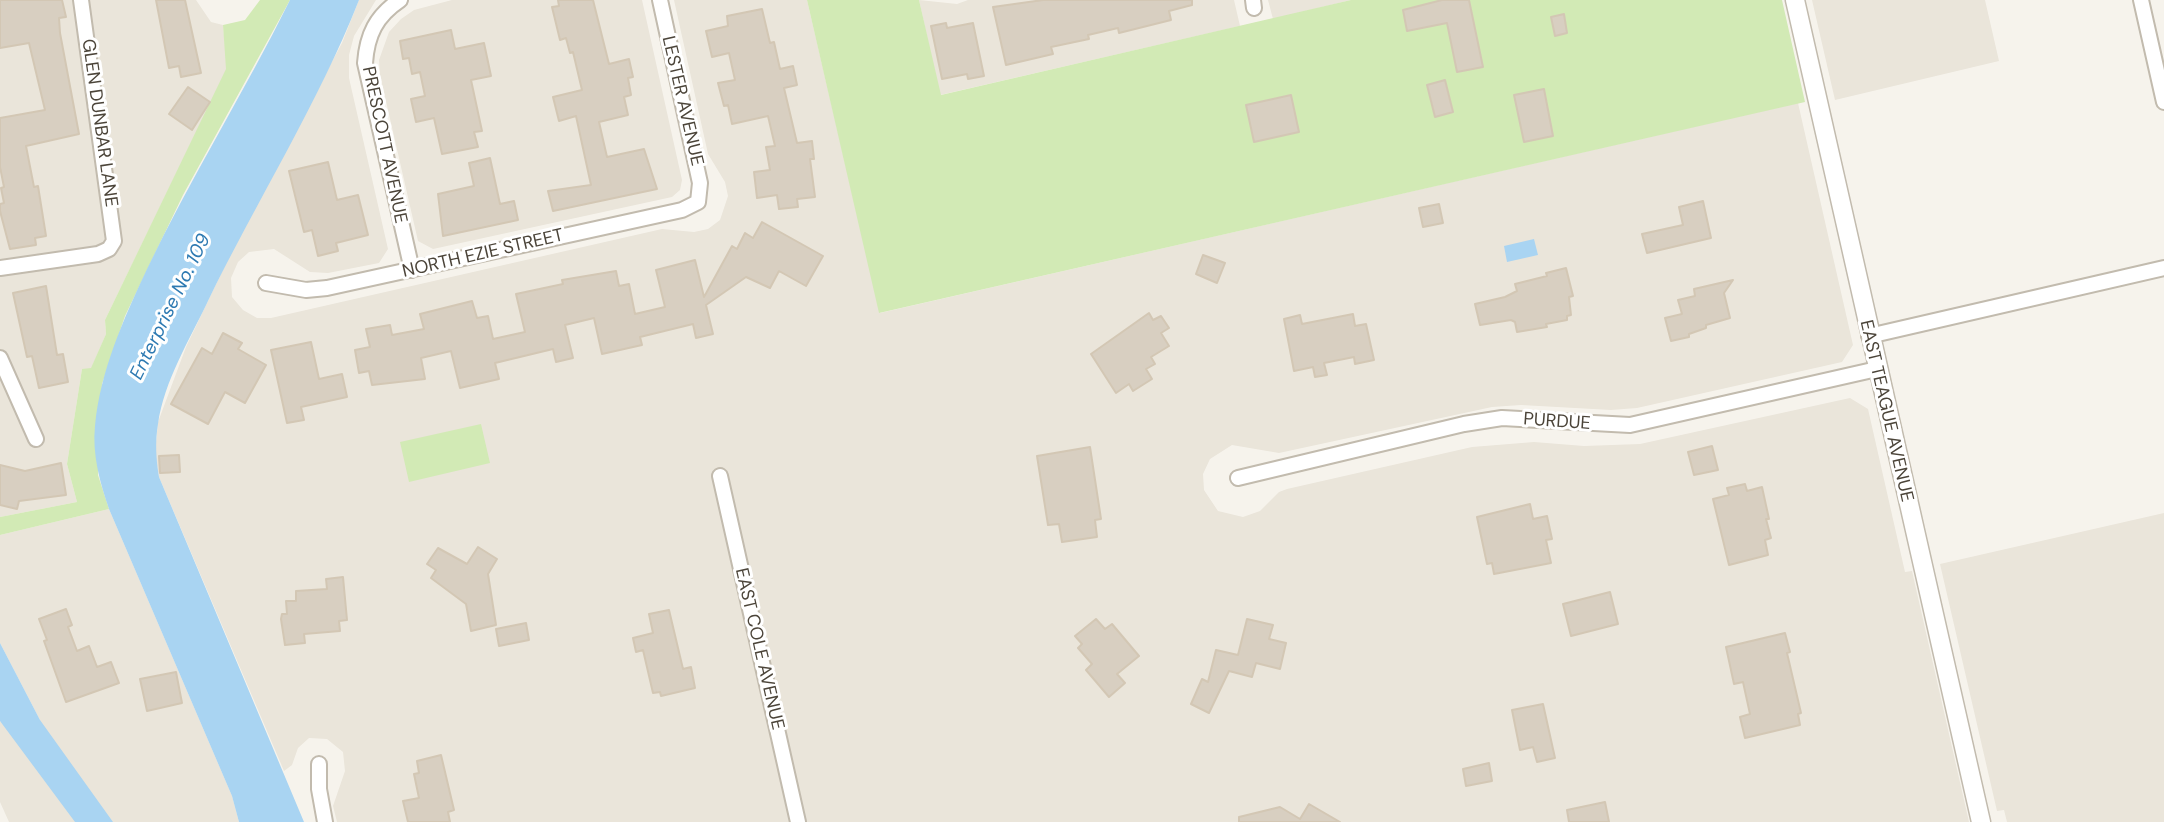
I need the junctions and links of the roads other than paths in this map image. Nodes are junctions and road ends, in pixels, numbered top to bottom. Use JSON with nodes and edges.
{"nodes":[{"id":1,"x":81,"y":0,"type":"edge"},
{"id":2,"x":400,"y":0,"type":"edge"},
{"id":3,"x":660,"y":0,"type":"edge"},
{"id":4,"x":1795,"y":0,"type":"edge"},
{"id":5,"x":2141,"y":0,"type":"edge"},
{"id":6,"x":2164,"y":102,"type":"edge"},
{"id":7,"x":698,"y":202,"type":"joint"},
{"id":8,"x":0,"y":268,"type":"edge"},
{"id":9,"x":2164,"y":268,"type":"edge"},
{"id":10,"x":412,"y":270,"type":"junction"},
{"id":11,"x":266,"y":283,"type":"dead end"},
{"id":12,"x":1869,"y":336,"type":"junction"},
{"id":13,"x":0,"y":358,"type":"edge"},
{"id":14,"x":1877,"y":369,"type":"junction"},
{"id":15,"x":36,"y":439,"type":"dead end"},
{"id":16,"x":720,"y":476,"type":"dead end"},
{"id":17,"x":1238,"y":478,"type":"dead end"},
{"id":18,"x":319,"y":764,"type":"dead end"},
{"id":19,"x":325,"y":822,"type":"edge"},
{"id":20,"x":798,"y":822,"type":"edge"},
{"id":21,"x":1980,"y":822,"type":"edge"}],
"edges":[{"from":1,"to":8,"type":"street","name":"GLEN DUNBAR LANE"},
{"from":2,"to":10,"type":"street","name":"PRESCOTT AVENUE"},
{"from":3,"to":7,"type":"street","name":"LESTER AVENUE"},
{"from":4,"to":12,"type":"street","name":"EAST TEAGUE AVENUE"},
{"from":5,"to":6,"type":"street"},
{"from":7,"to":10,"type":"street","name":"NORTH EZIE STREET"},
{"from":9,"to":12,"type":"street"},
{"from":10,"to":11,"type":"street","name":"NORTH EZIE STREET"},
{"from":12,"to":14,"type":"street","name":"EAST TEAGUE AVENUE"},
{"from":13,"to":15,"type":"street"},
{"from":14,"to":17,"type":"street","name":"PURDUE"},
{"from":14,"to":21,"type":"street","name":"EAST TEAGUE AVENUE"},
{"from":16,"to":20,"type":"street","name":"EAST COLE AVENUE"},
{"from":18,"to":19,"type":"street"}]}
